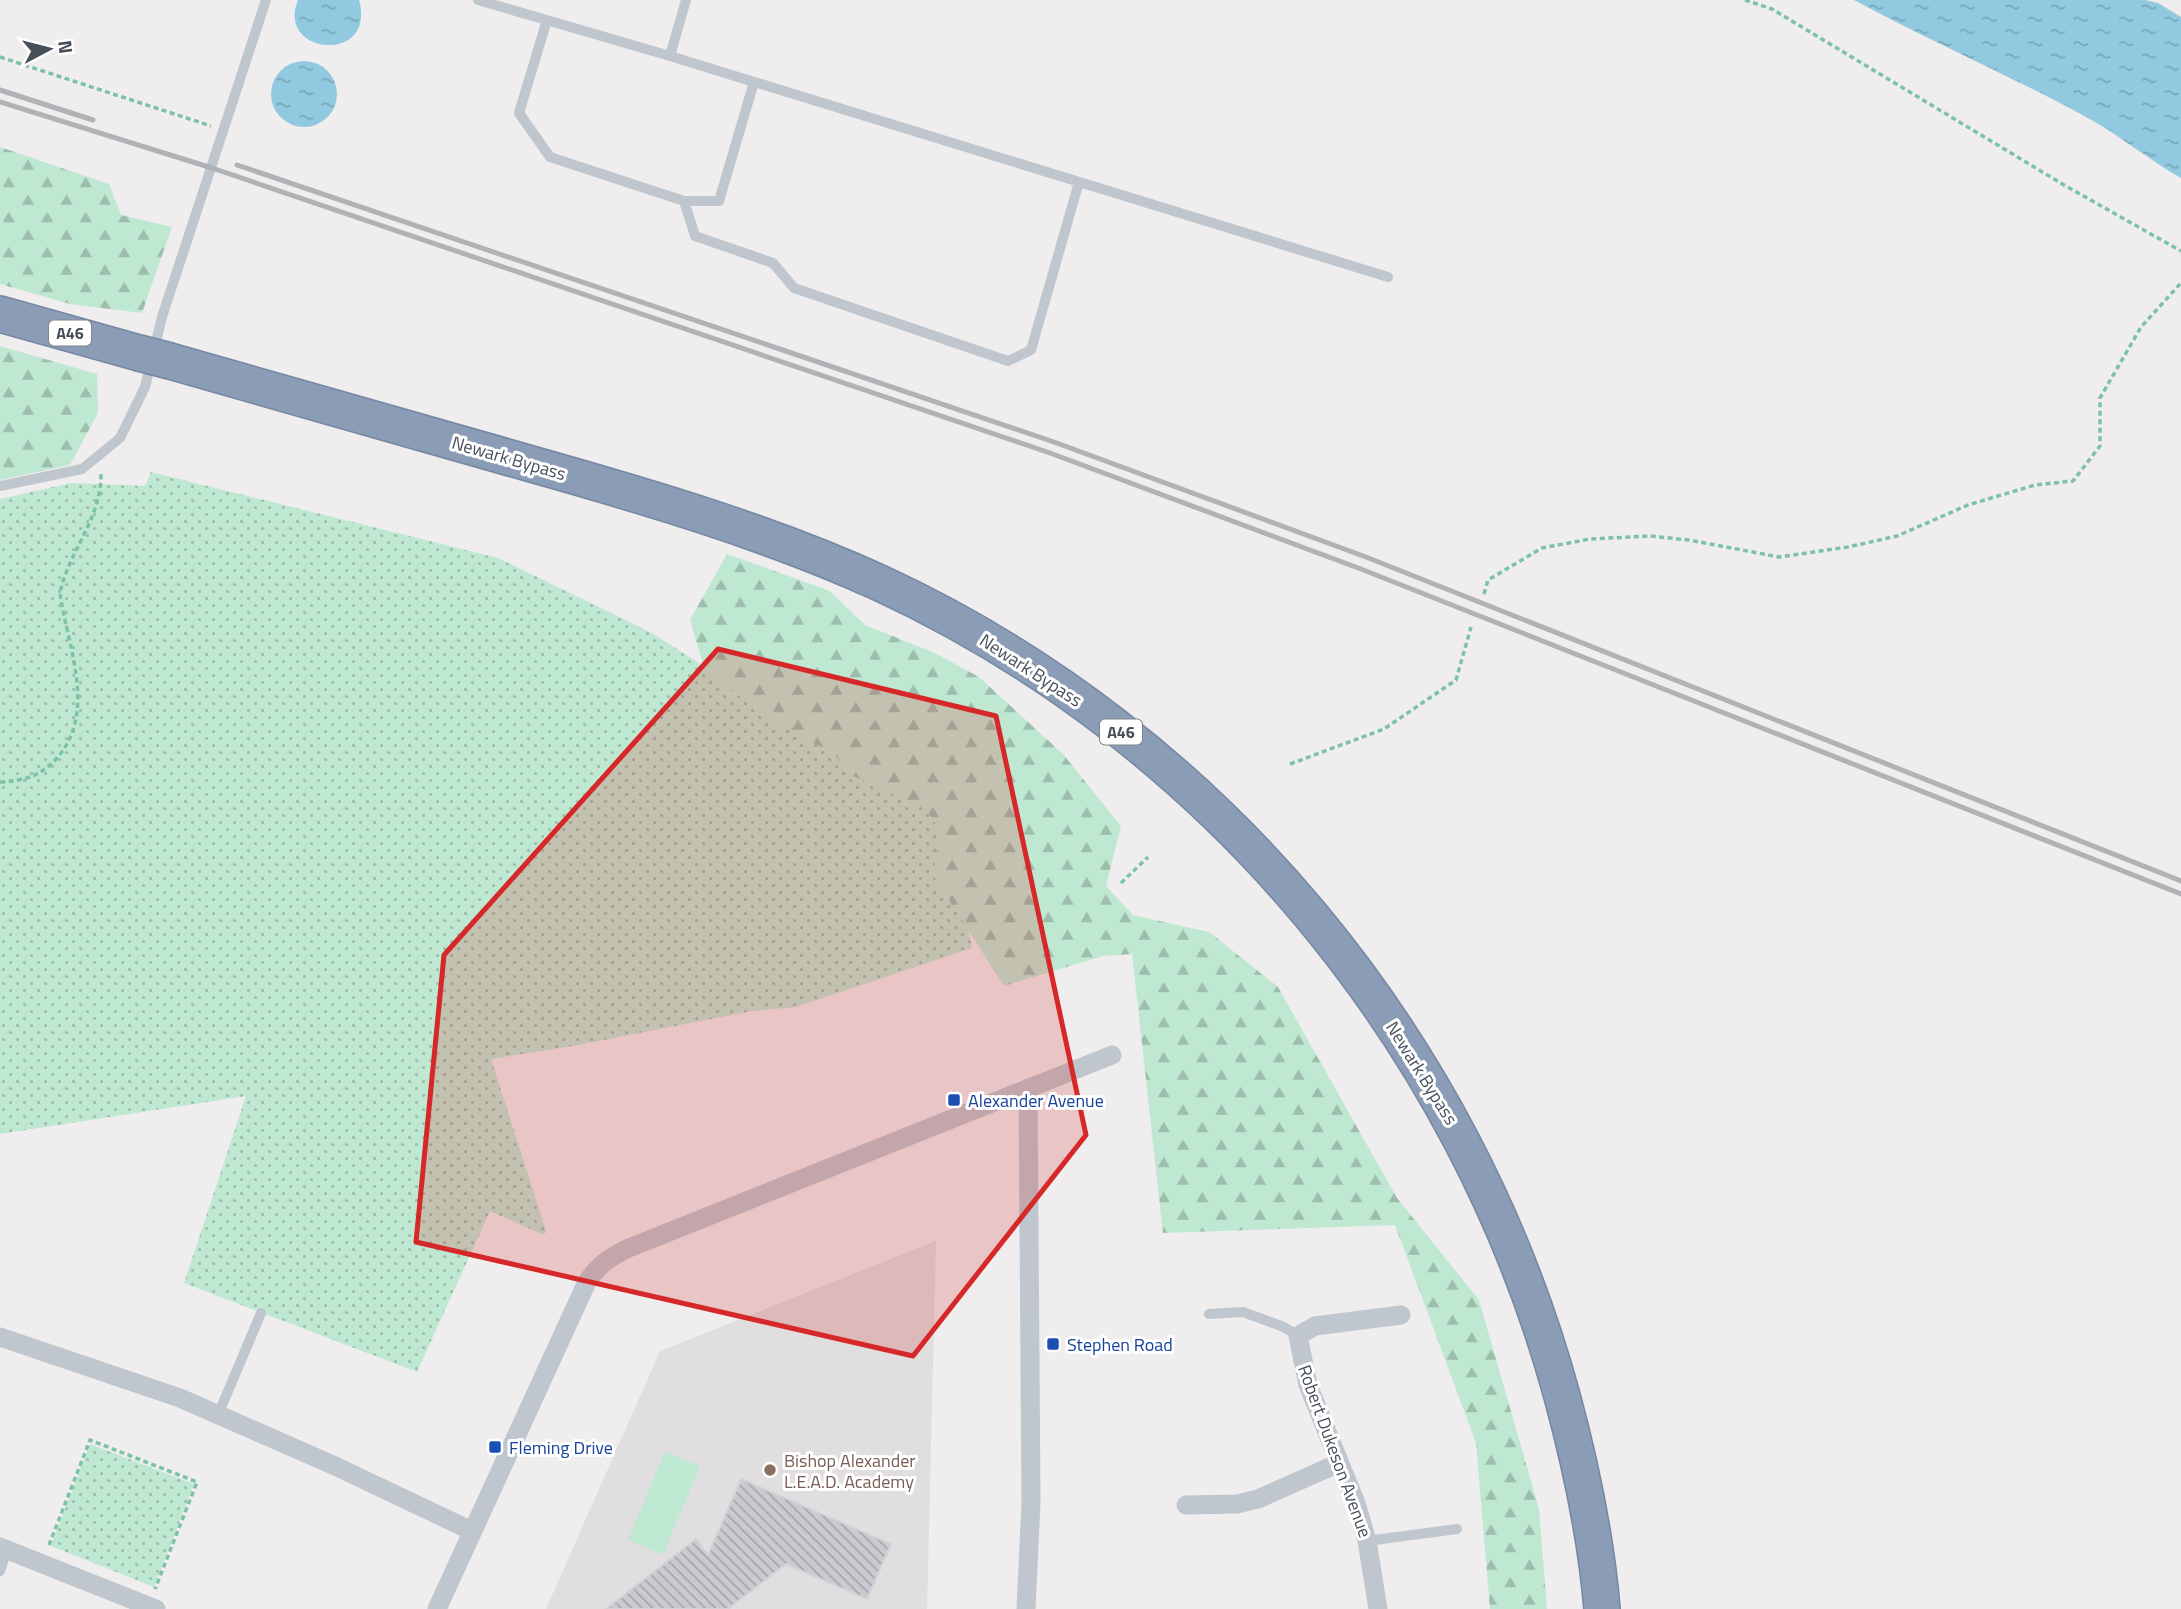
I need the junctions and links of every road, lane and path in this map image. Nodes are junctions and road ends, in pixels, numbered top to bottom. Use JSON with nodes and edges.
{"nodes":[{"id":1,"x":266,"y":0,"type":"edge"},
{"id":2,"x":478,"y":0,"type":"edge"},
{"id":3,"x":685,"y":0,"type":"edge"},
{"id":4,"x":1745,"y":0,"type":"edge"},
{"id":5,"x":547,"y":20,"type":"junction"},
{"id":6,"x":670,"y":56,"type":"junction"},
{"id":7,"x":0,"y":57,"type":"edge"},
{"id":8,"x":754,"y":82,"type":"junction"},
{"id":9,"x":195,"y":122,"type":"dead end"},
{"id":10,"x":1079,"y":182,"type":"junction"},
{"id":11,"x":684,"y":201,"type":"junction"},
{"id":12,"x":2181,"y":251,"type":"edge"},
{"id":13,"x":1388,"y":277,"type":"dead end"},
{"id":14,"x":2181,"y":283,"type":"edge"},
{"id":15,"x":0,"y":314,"type":"edge"},
{"id":16,"x":101,"y":453,"type":"junction"},
{"id":17,"x":0,"y":486,"type":"edge"},
{"id":18,"x":1484,"y":594,"type":"dead end"},
{"id":19,"x":1471,"y":627,"type":"dead end"},
{"id":20,"x":1290,"y":764,"type":"dead end"},
{"id":21,"x":0,"y":782,"type":"edge"},
{"id":22,"x":1148,"y":857,"type":"dead end"},
{"id":23,"x":1121,"y":883,"type":"dead end"},
{"id":24,"x":1112,"y":1055,"type":"dead end"},
{"id":25,"x":1028,"y":1088,"type":"junction"},
{"id":26,"x":261,"y":1313,"type":"dead end"},
{"id":27,"x":1209,"y":1314,"type":"dead end"},
{"id":28,"x":1401,"y":1315,"type":"dead end"},
{"id":29,"x":1297,"y":1336,"type":"junction"},
{"id":30,"x":0,"y":1337,"type":"edge"},
{"id":31,"x":218,"y":1415,"type":"junction"},
{"id":32,"x":1339,"y":1463,"type":"junction"},
{"id":33,"x":1186,"y":1505,"type":"dead end"},
{"id":34,"x":1457,"y":1529,"type":"dead end"},
{"id":35,"x":472,"y":1531,"type":"junction"},
{"id":36,"x":1367,"y":1541,"type":"junction"},
{"id":37,"x":4,"y":1548,"type":"edge"},
{"id":38,"x":42,"y":1563,"type":"junction"},
{"id":39,"x":0,"y":1571,"type":"edge"},
{"id":40,"x":111,"y":1590,"type":"junction"},
{"id":41,"x":152,"y":1607,"type":"edge"},
{"id":42,"x":104,"y":1609,"type":"edge"},
{"id":43,"x":437,"y":1609,"type":"edge"},
{"id":44,"x":1026,"y":1609,"type":"edge"},
{"id":45,"x":1378,"y":1609,"type":"edge"},
{"id":46,"x":1602,"y":1609,"type":"edge"}],
"edges":[{"from":1,"to":16,"type":"lane"},
{"from":2,"to":5,"type":"lane"},
{"from":3,"to":6,"type":"lane"},
{"from":4,"to":12,"type":"path"},
{"from":5,"to":6,"type":"lane"},
{"from":5,"to":11,"type":"lane"},
{"from":6,"to":8,"type":"lane"},
{"from":7,"to":9,"type":"path"},
{"from":8,"to":10,"type":"lane"},
{"from":8,"to":11,"type":"lane"},
{"from":10,"to":11,"type":"lane"},
{"from":10,"to":13,"type":"lane"},
{"from":14,"to":18,"type":"path"},
{"from":15,"to":46,"type":"highway","name":"Newark Bypass","number":"A46"},
{"from":16,"to":17,"type":"lane"},
{"from":16,"to":21,"type":"path"},
{"from":19,"to":20,"type":"path"},
{"from":22,"to":23,"type":"path"},
{"from":24,"to":25,"type":"street"},
{"from":25,"to":35,"type":"street"},
{"from":25,"to":44,"type":"street"},
{"from":26,"to":31,"type":"lane"},
{"from":27,"to":29,"type":"lane"},
{"from":28,"to":29,"type":"street"},
{"from":29,"to":32,"type":"street","name":"Robert Dukeson Avenue"},
{"from":30,"to":31,"type":"street"},
{"from":31,"to":35,"type":"street"},
{"from":32,"to":33,"type":"street"},
{"from":32,"to":36,"type":"street","name":"Robert Dukeson Avenue"},
{"from":34,"to":36,"type":"lane"},
{"from":35,"to":43,"type":"street"},
{"from":36,"to":45,"type":"street","name":"Robert Dukeson Avenue"},
{"from":37,"to":38,"type":"street"},
{"from":37,"to":39,"type":"lane"},
{"from":38,"to":40,"type":"street"},
{"from":38,"to":41,"type":"path"},
{"from":40,"to":41,"type":"street"},
{"from":40,"to":42,"type":"street"}]}
